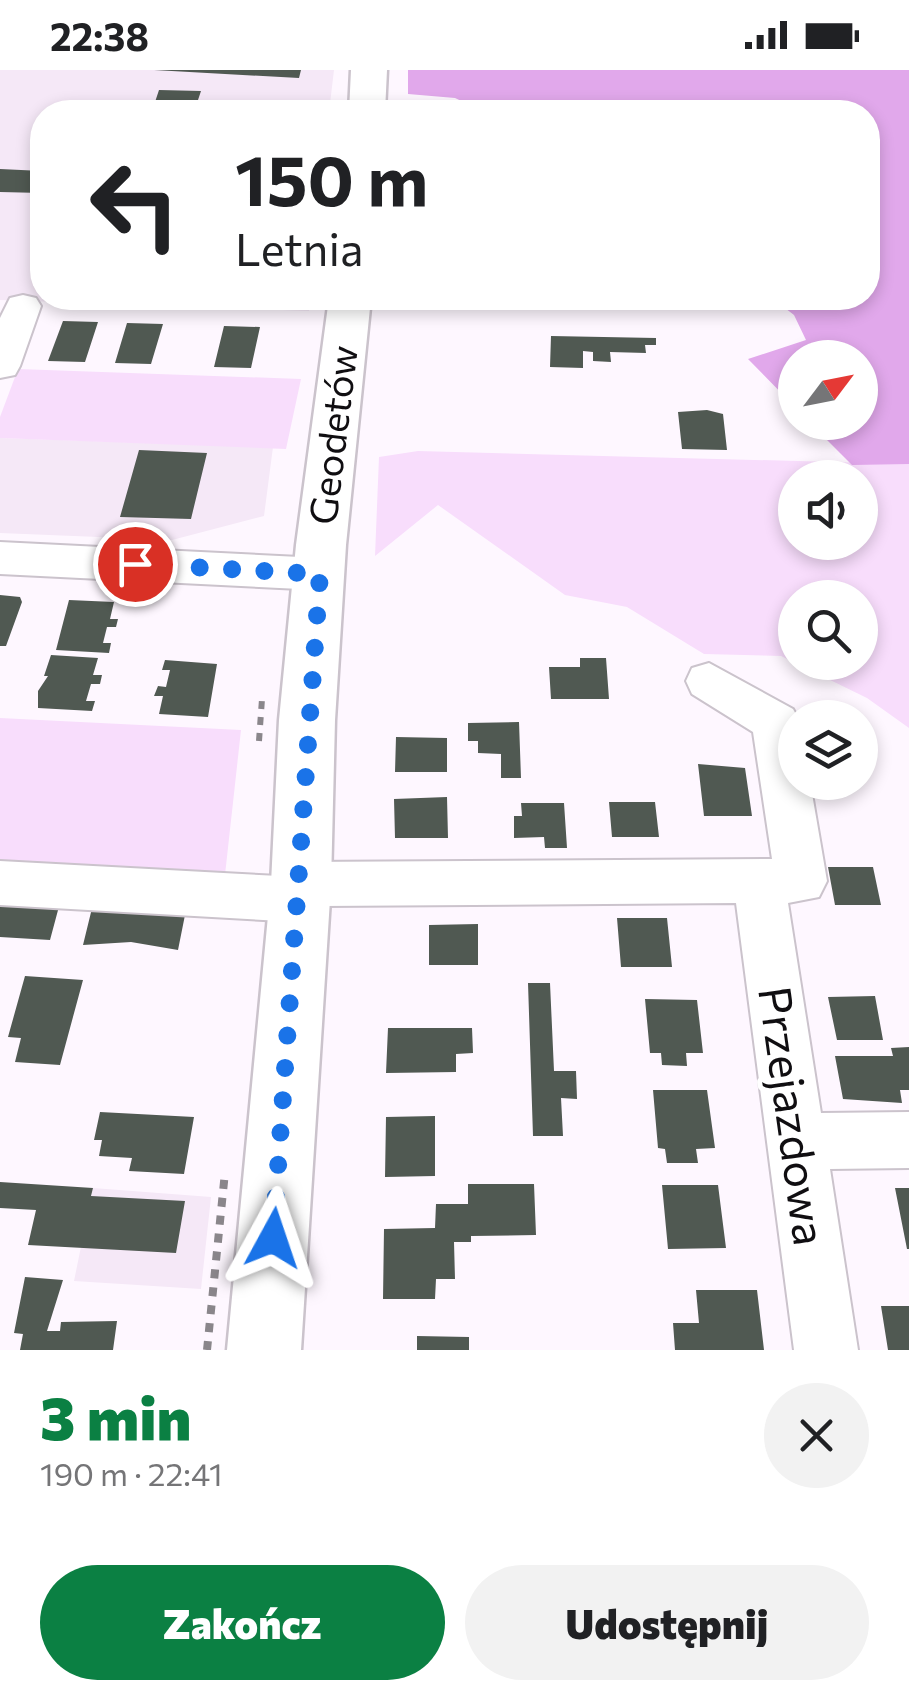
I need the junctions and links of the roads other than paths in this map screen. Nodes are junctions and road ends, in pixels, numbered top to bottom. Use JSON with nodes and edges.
{"nodes":[{"id":1,"x":369,"y":70,"type":"edge"},
{"id":2,"x":368,"y":100,"type":"edge"},
{"id":3,"x":24,"y":306,"type":"edge"},
{"id":4,"x":349,"y":310,"type":"edge"},
{"id":5,"x":0,"y":366,"type":"edge"},
{"id":6,"x":0,"y":558,"type":"edge"},
{"id":7,"x":320,"y":574,"type":"junction"},
{"id":8,"x":709,"y":681,"type":"dead end"},
{"id":9,"x":759,"y":882,"type":"junction"},
{"id":10,"x":0,"y":883,"type":"edge"},
{"id":11,"x":300,"y":892,"type":"junction"},
{"id":12,"x":909,"y":1140,"type":"edge"},
{"id":13,"x":795,"y":1141,"type":"junction"},
{"id":14,"x":264,"y":1350,"type":"edge"},
{"id":15,"x":826,"y":1350,"type":"edge"}],
"edges":[{"from":1,"to":2,"type":"main road"},
{"from":3,"to":5,"type":"street"},
{"from":4,"to":7,"type":"main road","name":"Geodetów"},
{"from":6,"to":7,"type":"street"},
{"from":7,"to":11,"type":"main road","name":"Geodetów"},
{"from":8,"to":9,"type":"street"},
{"from":9,"to":11,"type":"street"},
{"from":9,"to":13,"type":"street","name":"Przejazdowa"},
{"from":10,"to":11,"type":"street"},
{"from":11,"to":14,"type":"main road","name":"Geodetów"},
{"from":12,"to":13,"type":"street"},
{"from":13,"to":15,"type":"street","name":"Przejazdowa"}]}
